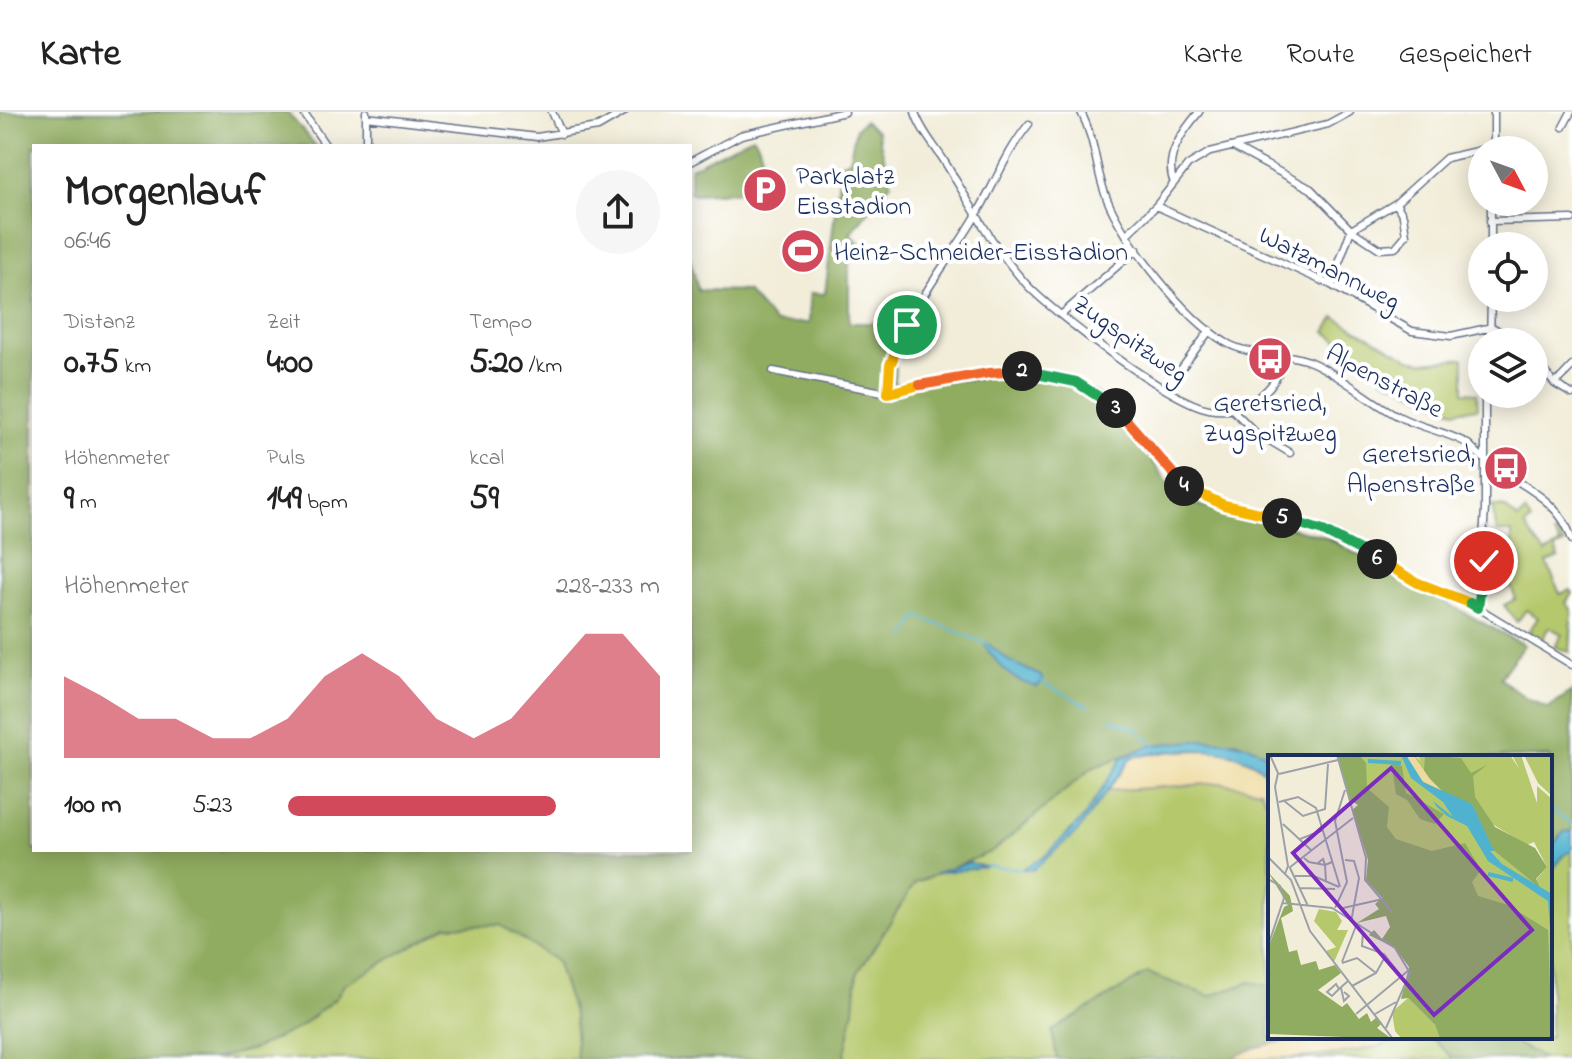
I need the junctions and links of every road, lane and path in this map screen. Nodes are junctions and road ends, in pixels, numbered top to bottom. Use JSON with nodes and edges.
{"nodes":[{"id":1,"x":303,"y":112,"type":"edge"},
{"id":2,"x":552,"y":112,"type":"edge"},
{"id":3,"x":624,"y":112,"type":"edge"},
{"id":4,"x":799,"y":112,"type":"edge"},
{"id":5,"x":845,"y":112,"type":"edge"},
{"id":6,"x":915,"y":112,"type":"edge"},
{"id":7,"x":1081,"y":112,"type":"edge"},
{"id":8,"x":1199,"y":112,"type":"edge"},
{"id":9,"x":1350,"y":112,"type":"edge"},
{"id":10,"x":1494,"y":112,"type":"edge"},
{"id":11,"x":1571,"y":112,"type":"edge"},
{"id":12,"x":366,"y":114,"type":"edge"},
{"id":13,"x":803,"y":120,"type":"junction"},
{"id":14,"x":1029,"y":124,"type":"dead end"},
{"id":15,"x":1563,"y":127,"type":"dead end"},
{"id":16,"x":562,"y":134,"type":"junction"},
{"id":17,"x":1494,"y":136,"type":"edge"},
{"id":18,"x":325,"y":144,"type":"edge"},
{"id":19,"x":366,"y":144,"type":"edge"},
{"id":20,"x":1235,"y":148,"type":"junction"},
{"id":21,"x":1468,"y":154,"type":"edge"},
{"id":22,"x":692,"y":161,"type":"edge"},
{"id":23,"x":1174,"y":183,"type":"junction"},
{"id":24,"x":1396,"y":203,"type":"junction"},
{"id":25,"x":1156,"y":206,"type":"junction"},
{"id":26,"x":977,"y":214,"type":"junction"},
{"id":27,"x":1490,"y":216,"type":"edge"},
{"id":28,"x":1572,"y":219,"type":"edge"},
{"id":29,"x":1490,"y":221,"type":"junction"},
{"id":30,"x":1351,"y":230,"type":"junction"},
{"id":31,"x":1490,"y":232,"type":"edge"},
{"id":32,"x":1126,"y":235,"type":"junction"},
{"id":33,"x":1137,"y":249,"type":"junction"},
{"id":34,"x":1331,"y":285,"type":"junction"},
{"id":35,"x":1491,"y":312,"type":"edge"},
{"id":36,"x":1061,"y":315,"type":"junction"},
{"id":37,"x":1492,"y":327,"type":"joint"},
{"id":38,"x":1210,"y":330,"type":"junction"},
{"id":39,"x":1284,"y":355,"type":"junction"},
{"id":40,"x":1572,"y":366,"type":"edge"},
{"id":41,"x":773,"y":371,"type":"dead end"},
{"id":42,"x":1548,"y":376,"type":"edge"},
{"id":43,"x":1555,"y":384,"type":"junction"},
{"id":44,"x":1167,"y":388,"type":"junction"},
{"id":45,"x":888,"y":393,"type":"junction"},
{"id":46,"x":1572,"y":394,"type":"edge"},
{"id":47,"x":1485,"y":408,"type":"edge"},
{"id":48,"x":1233,"y":410,"type":"junction"},
{"id":49,"x":1290,"y":453,"type":"dead end"},
{"id":50,"x":1487,"y":461,"type":"junction"},
{"id":51,"x":1572,"y":540,"type":"edge"},
{"id":52,"x":1478,"y":608,"type":"junction"},
{"id":53,"x":1572,"y":665,"type":"edge"}],
"edges":[{"from":1,"to":18,"type":"street"},
{"from":2,"to":16,"type":"street"},
{"from":3,"to":16,"type":"street"},
{"from":4,"to":13,"type":"street"},
{"from":5,"to":13,"type":"street"},
{"from":6,"to":26,"type":"street","name":"Zugspitzweg"},
{"from":7,"to":32,"type":"street","name":"Alpenstraße"},
{"from":8,"to":23,"type":"street"},
{"from":9,"to":20,"type":"street"},
{"from":10,"to":17,"type":"street"},
{"from":11,"to":15,"type":"street"},
{"from":12,"to":16,"type":"street"},
{"from":12,"to":19,"type":"street"},
{"from":13,"to":22,"type":"street"},
{"from":14,"to":26,"type":"street"},
{"from":20,"to":23,"type":"street"},
{"from":20,"to":30,"type":"street"},
{"from":21,"to":24,"type":"street"},
{"from":23,"to":25,"type":"street"},
{"from":24,"to":30,"type":"street"},
{"from":24,"to":30,"type":"street"},
{"from":25,"to":32,"type":"street"},
{"from":25,"to":34,"type":"street","name":"Watzmannweg"},
{"from":26,"to":36,"type":"street","name":"Zugspitzweg"},
{"from":26,"to":45,"type":"street"},
{"from":27,"to":29,"type":"street"},
{"from":28,"to":29,"type":"street"},
{"from":29,"to":31,"type":"street"},
{"from":30,"to":34,"type":"street"},
{"from":32,"to":33,"type":"street","name":"Alpenstraße"},
{"from":33,"to":36,"type":"street"},
{"from":33,"to":38,"type":"street","name":"Alpenstraße"},
{"from":34,"to":37,"type":"street","name":"Watzmannweg"},
{"from":35,"to":37,"type":"street"},
{"from":36,"to":44,"type":"street","name":"Zugspitzweg"},
{"from":38,"to":39,"type":"street","name":"Alpenstraße"},
{"from":38,"to":44,"type":"street"},
{"from":39,"to":48,"type":"street"},
{"from":39,"to":50,"type":"street","name":"Alpenstraße"},
{"from":40,"to":43,"type":"street"},
{"from":41,"to":45,"type":"street"},
{"from":42,"to":43,"type":"street"},
{"from":43,"to":46,"type":"street"},
{"from":44,"to":48,"type":"street","name":"Zugspitzweg"},
{"from":45,"to":52,"type":"street"},
{"from":47,"to":50,"type":"street"},
{"from":48,"to":49,"type":"street"},
{"from":50,"to":51,"type":"street","name":"Alpenstraße"},
{"from":50,"to":52,"type":"street"},
{"from":52,"to":53,"type":"street"}]}
